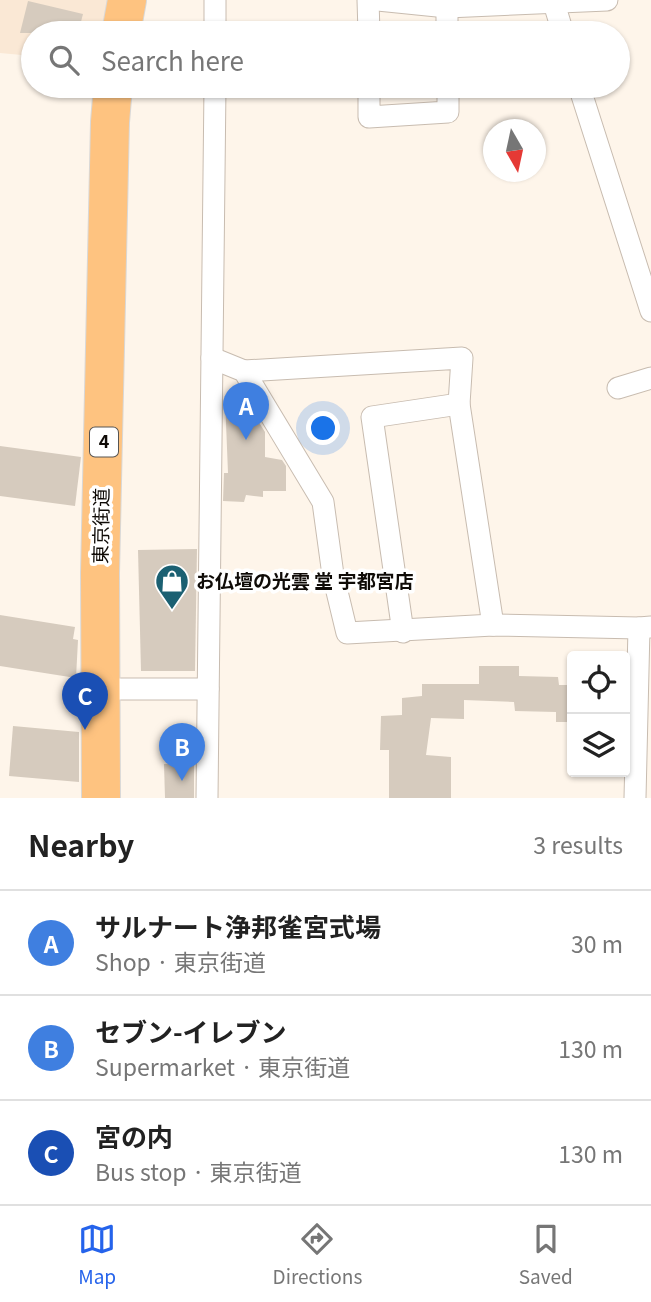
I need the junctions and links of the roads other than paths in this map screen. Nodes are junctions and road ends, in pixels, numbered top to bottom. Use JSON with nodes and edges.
{"nodes":[{"id":1,"x":127,"y":0,"type":"edge"},
{"id":2,"x":215,"y":0,"type":"edge"},
{"id":3,"x":368,"y":0,"type":"edge"},
{"id":4,"x":378,"y":0,"type":"edge"},
{"id":5,"x":607,"y":0,"type":"edge"},
{"id":6,"x":553,"y":2,"type":"edge"},
{"id":7,"x":447,"y":7,"type":"junction"},
{"id":8,"x":123,"y":21,"type":"edge"},
{"id":9,"x":215,"y":21,"type":"edge"},
{"id":10,"x":369,"y":21,"type":"edge"},
{"id":11,"x":447,"y":21,"type":"edge"},
{"id":12,"x":559,"y":21,"type":"edge"},
{"id":13,"x":112,"y":98,"type":"edge"},
{"id":14,"x":215,"y":98,"type":"edge"},
{"id":15,"x":369,"y":98,"type":"edge"},
{"id":16,"x":448,"y":98,"type":"edge"},
{"id":17,"x":583,"y":98,"type":"edge"},
{"id":18,"x":651,"y":311,"type":"edge"},
{"id":19,"x":212,"y":358,"type":"junction"},
{"id":20,"x":244,"y":371,"type":"junction"},
{"id":21,"x":651,"y":378,"type":"edge"},
{"id":22,"x":618,"y":388,"type":"dead end"},
{"id":23,"x":459,"y":404,"type":"junction"},
{"id":24,"x":493,"y":625,"type":"junction"},
{"id":25,"x":645,"y":628,"type":"edge"},
{"id":26,"x":403,"y":632,"type":"junction"},
{"id":27,"x":99,"y":689,"type":"junction"},
{"id":28,"x":208,"y":690,"type":"junction"},
{"id":29,"x":102,"y":798,"type":"edge"},
{"id":30,"x":207,"y":798,"type":"edge"},
{"id":31,"x":635,"y":798,"type":"edge"}],
"edges":[{"from":1,"to":8,"type":"highway"},
{"from":2,"to":9,"type":"street"},
{"from":3,"to":10,"type":"street"},
{"from":4,"to":7,"type":"street"},
{"from":5,"to":6,"type":"street"},
{"from":6,"to":7,"type":"street"},
{"from":6,"to":12,"type":"street"},
{"from":7,"to":11,"type":"street"},
{"from":13,"to":27,"type":"highway","name":"東京街道","number":"4"},
{"from":14,"to":19,"type":"street"},
{"from":15,"to":16,"type":"street"},
{"from":17,"to":18,"type":"street"},
{"from":19,"to":20,"type":"street"},
{"from":19,"to":28,"type":"street"},
{"from":20,"to":23,"type":"street"},
{"from":20,"to":26,"type":"street"},
{"from":21,"to":22,"type":"street"},
{"from":23,"to":24,"type":"street"},
{"from":23,"to":26,"type":"street"},
{"from":24,"to":25,"type":"street"},
{"from":24,"to":26,"type":"street"},
{"from":25,"to":31,"type":"street"},
{"from":27,"to":28,"type":"street"},
{"from":27,"to":29,"type":"highway","name":"東京街道","number":"4"},
{"from":28,"to":30,"type":"street"}]}
